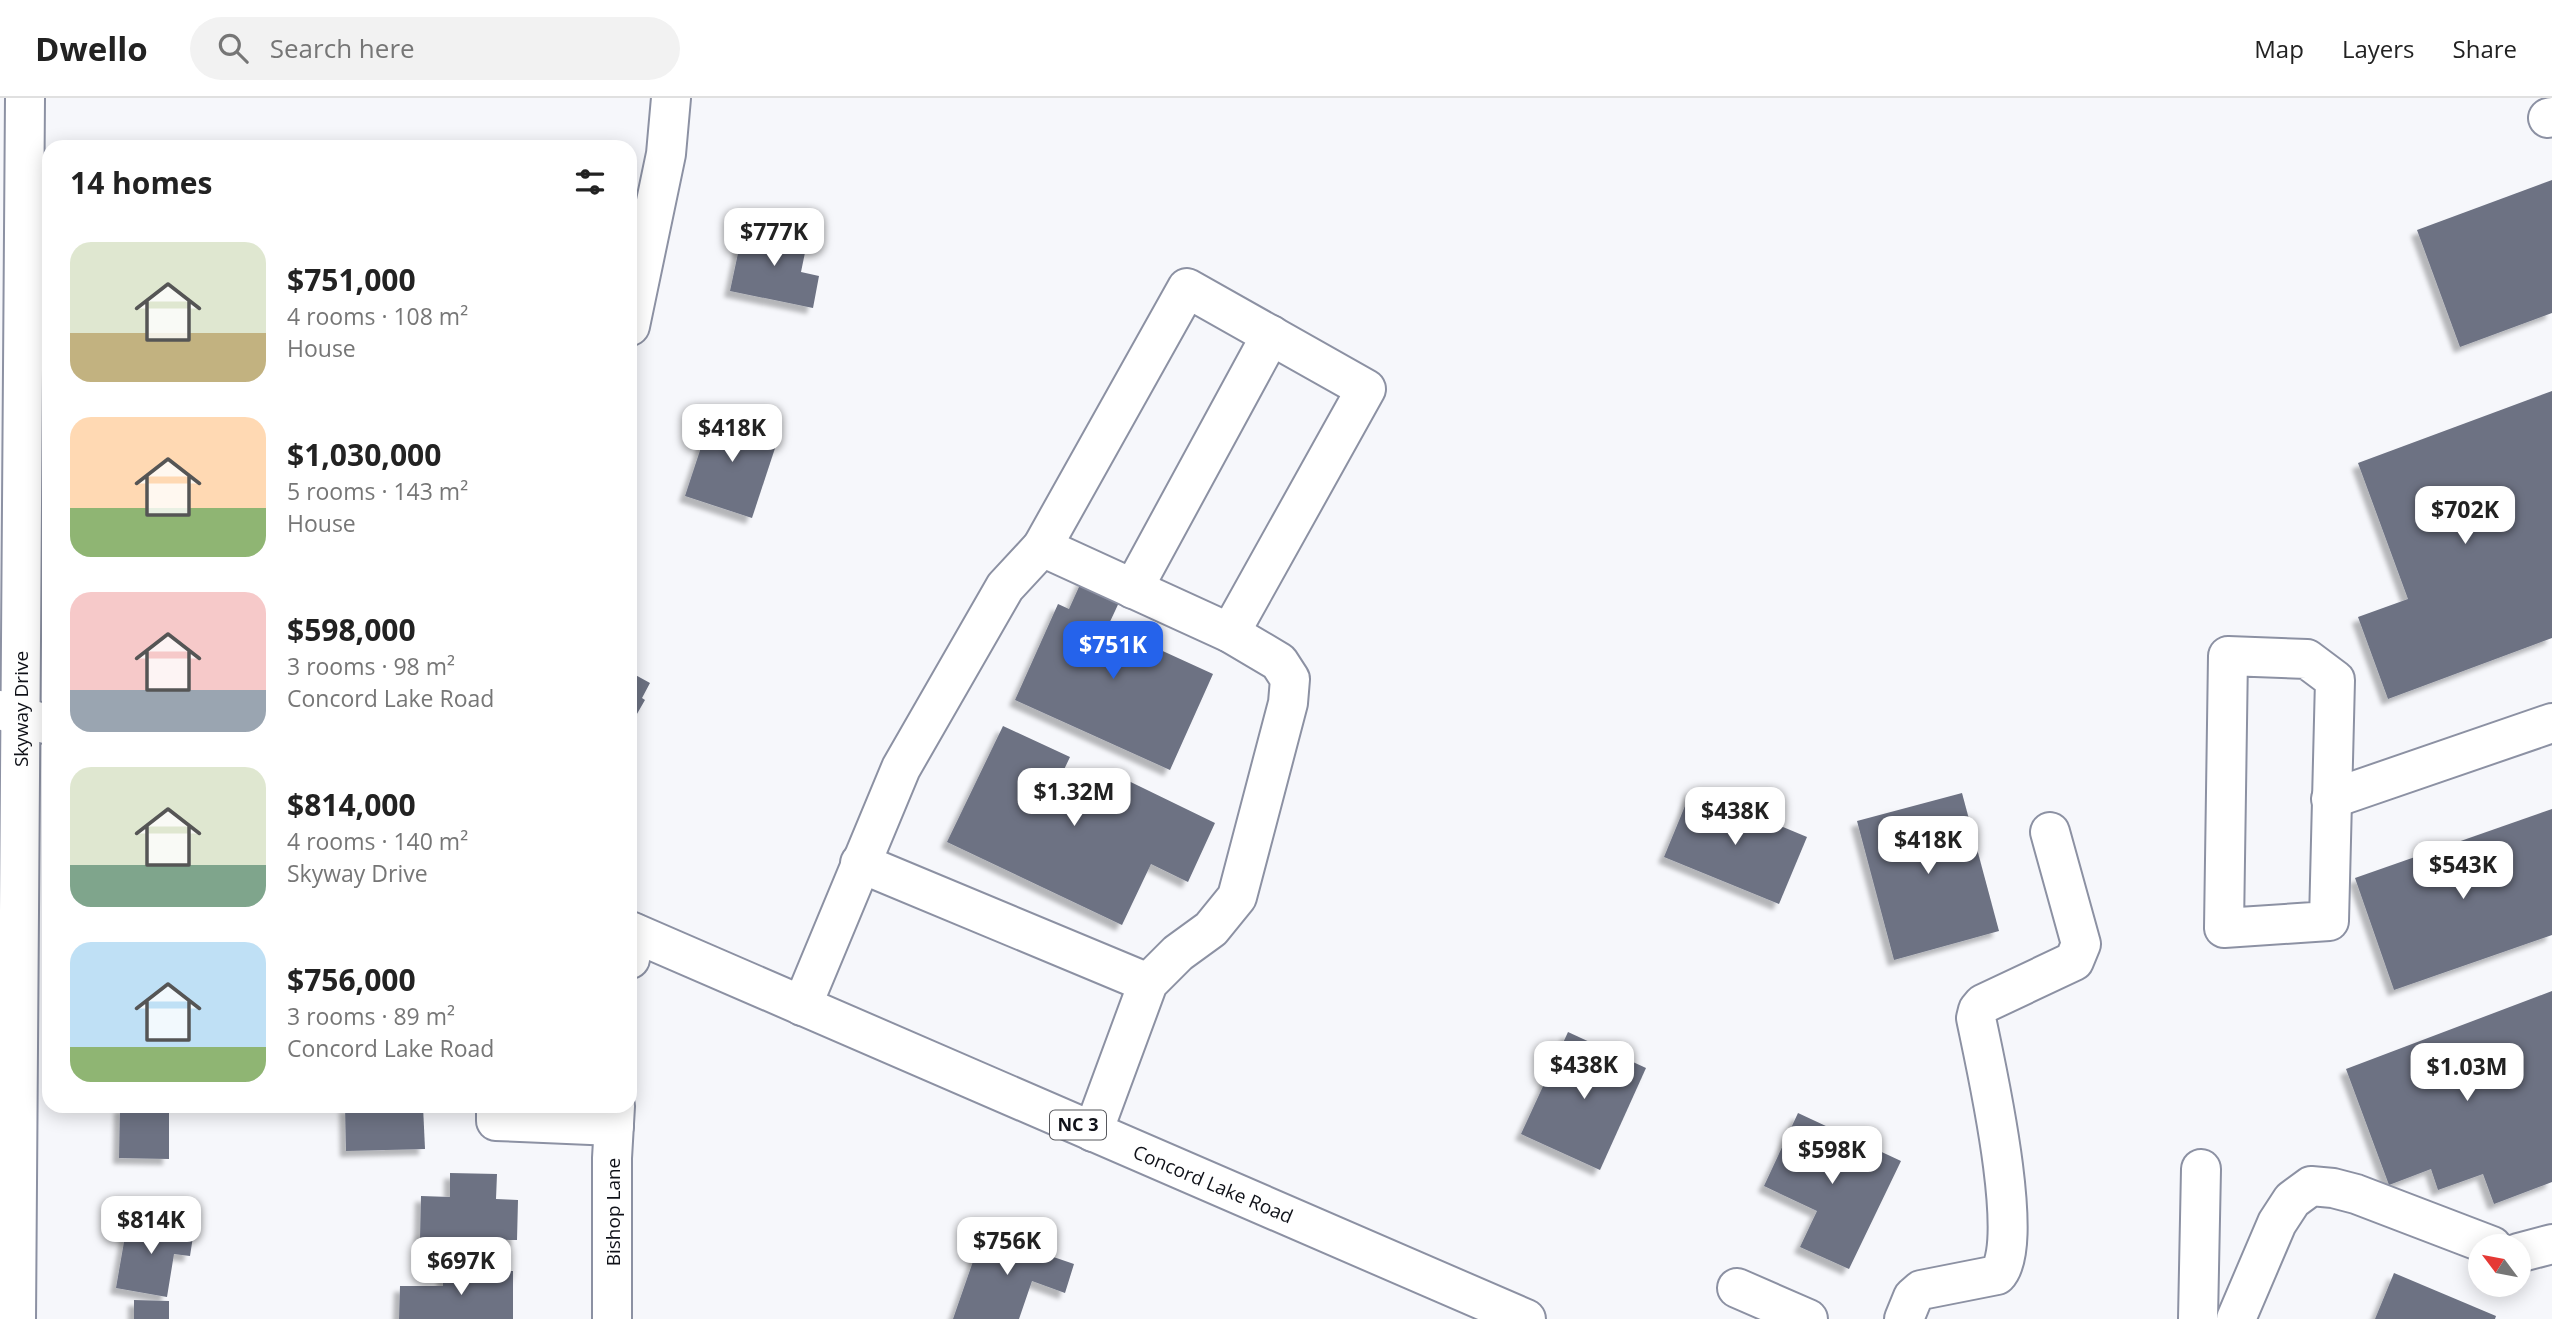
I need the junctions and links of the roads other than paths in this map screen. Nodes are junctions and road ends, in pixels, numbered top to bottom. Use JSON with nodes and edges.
{"nodes":[{"id":1,"x":25,"y":98,"type":"edge"},
{"id":2,"x":671,"y":98,"type":"edge"},
{"id":3,"x":637,"y":292,"type":"edge"},
{"id":4,"x":1271,"y":335,"type":"junction"},
{"id":5,"x":1042,"y":547,"type":"junction"},
{"id":6,"x":1133,"y":589,"type":"junction"},
{"id":7,"x":1230,"y":634,"type":"junction"},
{"id":8,"x":23,"y":717,"type":"edge"},
{"id":9,"x":2552,"y":723,"type":"edge"},
{"id":10,"x":2331,"y":799,"type":"junction"},
{"id":11,"x":2050,"y":832,"type":"dead end"},
{"id":12,"x":860,"y":863,"type":"junction"},
{"id":13,"x":637,"y":943,"type":"edge"},
{"id":14,"x":1148,"y":983,"type":"junction"},
{"id":15,"x":802,"y":1006,"type":"junction"},
{"id":16,"x":496,"y":1113,"type":"edge"},
{"id":17,"x":615,"y":1116,"type":"edge"},
{"id":18,"x":1093,"y":1132,"type":"junction"},
{"id":19,"x":2202,"y":1169,"type":"dead end"},
{"id":20,"x":2468,"y":1237,"type":"edge"},
{"id":21,"x":2552,"y":1244,"type":"edge"},
{"id":22,"x":2531,"y":1250,"type":"edge"},
{"id":23,"x":1737,"y":1287,"type":"dead end"},
{"id":24,"x":16,"y":1319,"type":"edge"},
{"id":25,"x":612,"y":1319,"type":"edge"},
{"id":26,"x":1526,"y":1319,"type":"edge"},
{"id":27,"x":1808,"y":1319,"type":"edge"},
{"id":28,"x":1904,"y":1319,"type":"edge"},
{"id":29,"x":2198,"y":1319,"type":"edge"},
{"id":30,"x":2236,"y":1319,"type":"edge"}],
"edges":[{"from":1,"to":8,"type":"street","name":"Skyway Drive"},
{"from":2,"to":3,"type":"street"},
{"from":4,"to":5,"type":"street"},
{"from":4,"to":6,"type":"street"},
{"from":4,"to":7,"type":"street"},
{"from":5,"to":6,"type":"street"},
{"from":5,"to":12,"type":"street"},
{"from":6,"to":7,"type":"street"},
{"from":7,"to":14,"type":"street"},
{"from":8,"to":24,"type":"street","name":"Skyway Drive"},
{"from":9,"to":10,"type":"street"},
{"from":10,"to":10,"type":"street"},
{"from":11,"to":28,"type":"street"},
{"from":12,"to":14,"type":"street"},
{"from":12,"to":15,"type":"street"},
{"from":13,"to":15,"type":"street","name":"Concord Lake Road","number":"NC 3"},
{"from":14,"to":18,"type":"street"},
{"from":15,"to":18,"type":"street","name":"Concord Lake Road","number":"NC 3"},
{"from":16,"to":17,"type":"street"},
{"from":17,"to":25,"type":"street","name":"Bishop Lane"},
{"from":18,"to":26,"type":"street","name":"Concord Lake Road","number":"NC 3"},
{"from":19,"to":29,"type":"street"},
{"from":20,"to":30,"type":"street"},
{"from":21,"to":22,"type":"street"},
{"from":23,"to":27,"type":"street"}]}
